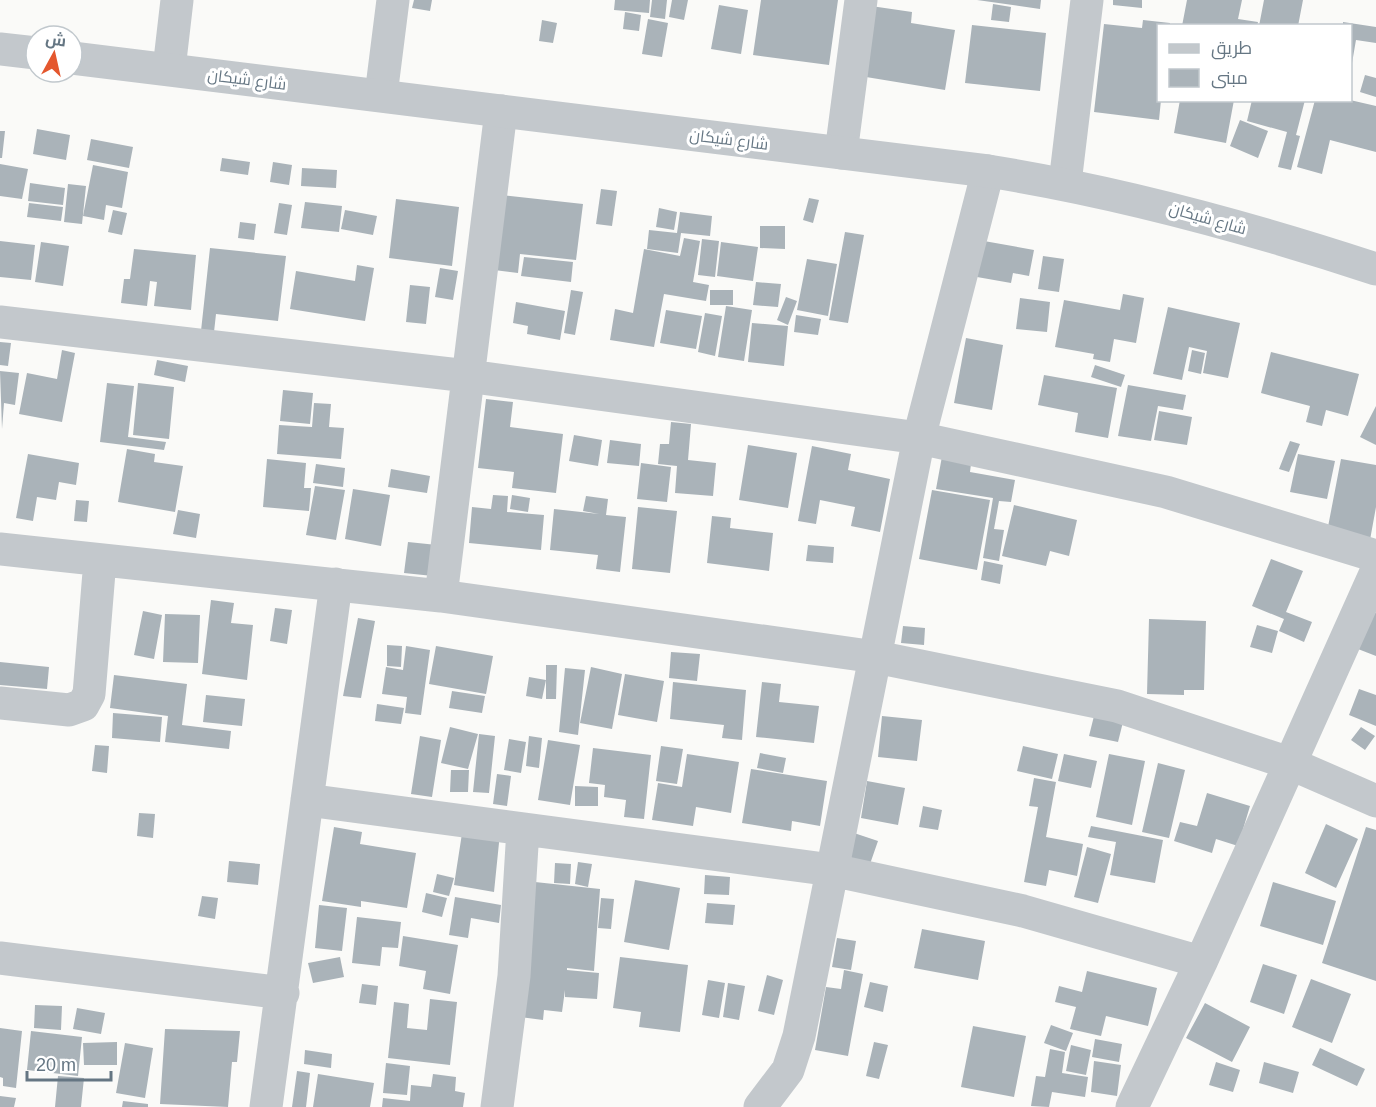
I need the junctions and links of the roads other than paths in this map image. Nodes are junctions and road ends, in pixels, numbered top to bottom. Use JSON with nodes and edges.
{"nodes":[{"id":1,"x":177,"y":0,"type":"edge"},
{"id":2,"x":393,"y":0,"type":"edge"},
{"id":3,"x":861,"y":0,"type":"edge"},
{"id":4,"x":1087,"y":0,"type":"edge"},
{"id":5,"x":0,"y":49,"type":"edge"},
{"id":6,"x":24,"y":52,"type":"edge"},
{"id":7,"x":84,"y":59,"type":"edge"},
{"id":8,"x":169,"y":69,"type":"junction"},
{"id":9,"x":381,"y":95,"type":"junction"},
{"id":10,"x":501,"y":111,"type":"junction"},
{"id":11,"x":841,"y":153,"type":"junction"},
{"id":12,"x":988,"y":171,"type":"junction"},
{"id":13,"x":1065,"y":183,"type":"junction"},
{"id":14,"x":1376,"y":269,"type":"edge"},
{"id":15,"x":0,"y":322,"type":"edge"},
{"id":16,"x":468,"y":376,"type":"junction"},
{"id":17,"x":920,"y":438,"type":"junction"},
{"id":18,"x":0,"y":549,"type":"edge"},
{"id":19,"x":1376,"y":556,"type":"edge"},
{"id":20,"x":100,"y":560,"type":"junction"},
{"id":21,"x":1376,"y":572,"type":"edge"},
{"id":22,"x":336,"y":584,"type":"junction"},
{"id":23,"x":441,"y":596,"type":"junction"},
{"id":24,"x":876,"y":657,"type":"junction"},
{"id":25,"x":0,"y":703,"type":"edge"},
{"id":26,"x":1289,"y":763,"type":"junction"},
{"id":27,"x":307,"y":800,"type":"junction"},
{"id":28,"x":1376,"y":801,"type":"edge"},
{"id":29,"x":523,"y":829,"type":"junction"},
{"id":30,"x":832,"y":870,"type":"junction"},
{"id":31,"x":0,"y":958,"type":"edge"},
{"id":32,"x":1201,"y":962,"type":"junction"},
{"id":33,"x":283,"y":993,"type":"junction"},
{"id":34,"x":266,"y":1107,"type":"edge"},
{"id":35,"x":497,"y":1107,"type":"edge"},
{"id":36,"x":760,"y":1107,"type":"edge"},
{"id":37,"x":1132,"y":1107,"type":"edge"}],
"edges":[{"from":1,"to":8,"type":"street"},
{"from":2,"to":9,"type":"street"},
{"from":3,"to":11,"type":"street"},
{"from":4,"to":13,"type":"street"},
{"from":5,"to":6,"type":"street"},
{"from":7,"to":8,"type":"street","name":"شارع شيكان"},
{"from":8,"to":9,"type":"street","name":"شارع شيكان"},
{"from":9,"to":10,"type":"street","name":"شارع شيكان"},
{"from":10,"to":11,"type":"street","name":"شارع شيكان"},
{"from":10,"to":16,"type":"street"},
{"from":11,"to":12,"type":"street","name":"شارع شيكان"},
{"from":12,"to":13,"type":"street","name":"شارع شيكان"},
{"from":12,"to":17,"type":"street"},
{"from":13,"to":14,"type":"street","name":"شارع شيكان"},
{"from":15,"to":16,"type":"street"},
{"from":16,"to":17,"type":"street"},
{"from":16,"to":23,"type":"street"},
{"from":17,"to":19,"type":"street"},
{"from":17,"to":24,"type":"street"},
{"from":18,"to":20,"type":"street"},
{"from":20,"to":22,"type":"street"},
{"from":20,"to":25,"type":"street"},
{"from":21,"to":26,"type":"street"},
{"from":22,"to":23,"type":"street"},
{"from":22,"to":27,"type":"street"},
{"from":23,"to":24,"type":"street"},
{"from":24,"to":26,"type":"street"},
{"from":24,"to":30,"type":"street"},
{"from":26,"to":28,"type":"street"},
{"from":26,"to":32,"type":"street"},
{"from":27,"to":29,"type":"street"},
{"from":27,"to":33,"type":"street"},
{"from":29,"to":30,"type":"street"},
{"from":29,"to":35,"type":"street"},
{"from":30,"to":32,"type":"street"},
{"from":30,"to":36,"type":"street"},
{"from":31,"to":33,"type":"street"},
{"from":32,"to":37,"type":"street"},
{"from":33,"to":34,"type":"street"}]}
